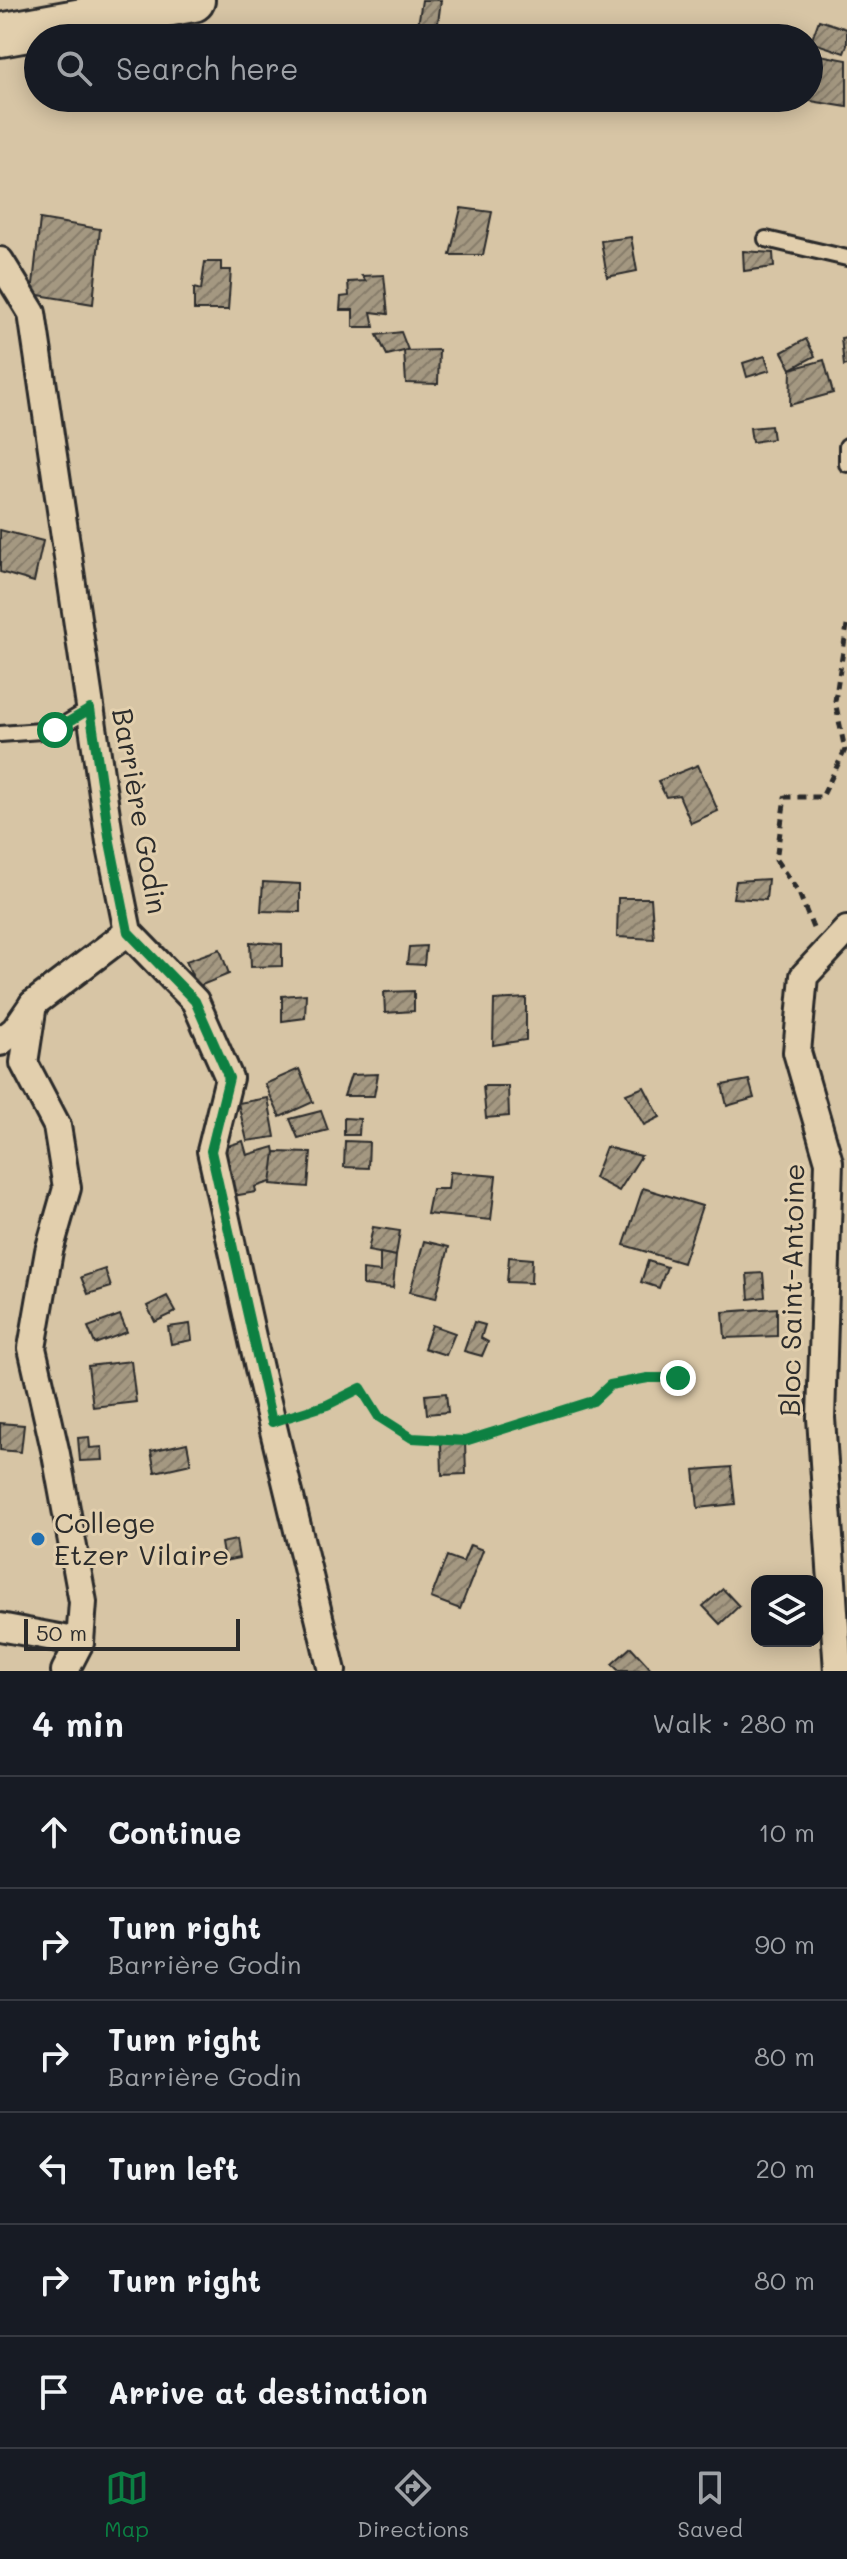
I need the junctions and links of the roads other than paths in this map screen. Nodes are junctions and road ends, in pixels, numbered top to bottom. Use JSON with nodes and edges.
{"nodes":[{"id":1,"x":193,"y":0,"type":"edge"},
{"id":2,"x":61,"y":24,"type":"edge"},
{"id":3,"x":24,"y":31,"type":"edge"},
{"id":4,"x":0,"y":35,"type":"edge"},
{"id":5,"x":766,"y":239,"type":"dead end"},
{"id":6,"x":847,"y":258,"type":"edge"},
{"id":7,"x":0,"y":261,"type":"edge"},
{"id":8,"x":847,"y":446,"type":"edge"},
{"id":9,"x":847,"y":464,"type":"edge"},
{"id":10,"x":90,"y":709,"type":"junction"},
{"id":11,"x":0,"y":734,"type":"edge"},
{"id":12,"x":847,"y":930,"type":"edge"},
{"id":13,"x":128,"y":932,"type":"junction"},
{"id":14,"x":33,"y":1004,"type":"junction"},
{"id":15,"x":0,"y":1042,"type":"edge"},
{"id":16,"x":0,"y":1627,"type":"edge"},
{"id":17,"x":80,"y":1642,"type":"junction"},
{"id":18,"x":65,"y":1671,"type":"edge"},
{"id":19,"x":332,"y":1671,"type":"edge"},
{"id":20,"x":838,"y":1671,"type":"edge"}],
"edges":[{"from":1,"to":2,"type":"main road"},
{"from":3,"to":4,"type":"main road"},
{"from":5,"to":6,"type":"lane"},
{"from":7,"to":10,"type":"street","name":"Barrière Godin"},
{"from":8,"to":9,"type":"lane"},
{"from":10,"to":11,"type":"lane"},
{"from":10,"to":13,"type":"street","name":"Barrière Godin"},
{"from":12,"to":20,"type":"street","name":"Bloc Saint-Antoine"},
{"from":13,"to":14,"type":"street"},
{"from":13,"to":19,"type":"street","name":"Barrière Godin"},
{"from":14,"to":15,"type":"street"},
{"from":14,"to":17,"type":"street"},
{"from":16,"to":17,"type":"street"},
{"from":17,"to":18,"type":"street"}]}
